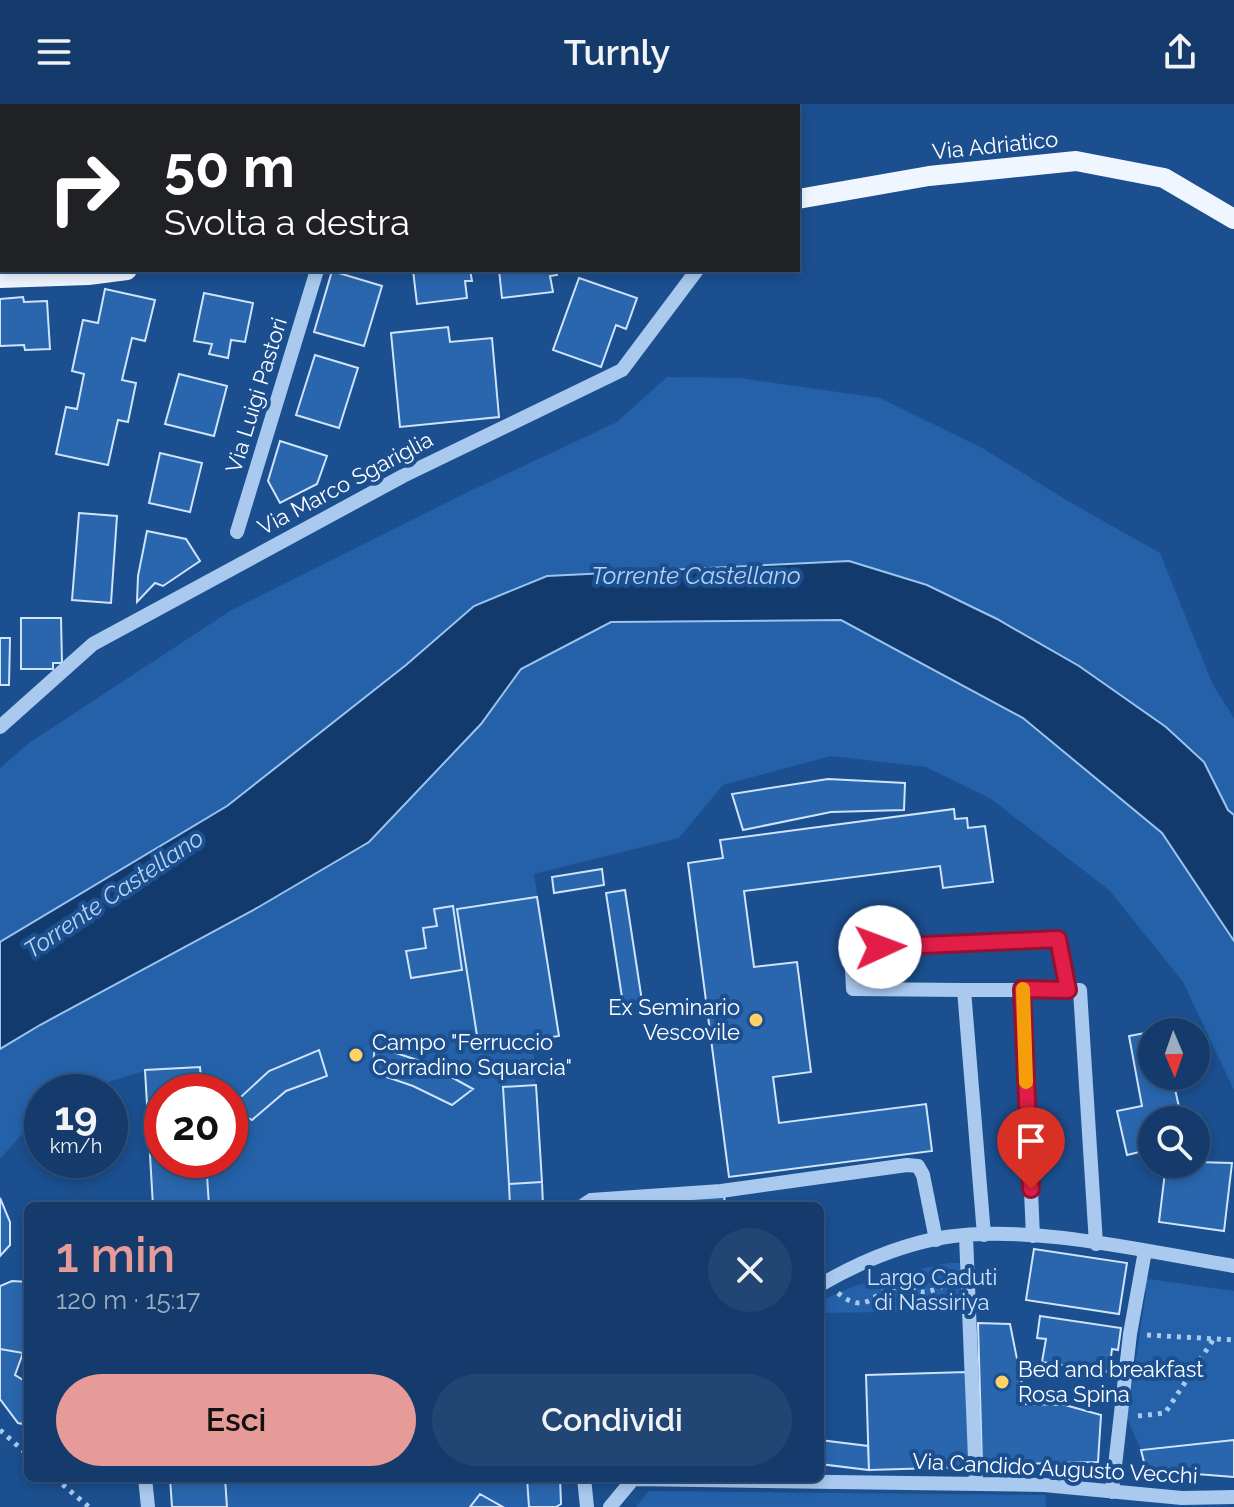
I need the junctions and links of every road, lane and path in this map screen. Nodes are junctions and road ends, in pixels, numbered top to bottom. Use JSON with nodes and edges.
{"nodes":[{"id":1,"x":800,"y":199,"type":"edge"},
{"id":2,"x":1234,"y":219,"type":"edge"},
{"id":3,"x":111,"y":272,"type":"edge"},
{"id":4,"x":316,"y":272,"type":"edge"},
{"id":5,"x":696,"y":272,"type":"edge"},
{"id":6,"x":0,"y":278,"type":"edge"},
{"id":7,"x":237,"y":532,"type":"dead end"},
{"id":8,"x":0,"y":727,"type":"edge"},
{"id":9,"x":1022,"y":989,"type":"junction"},
{"id":10,"x":964,"y":990,"type":"junction"},
{"id":11,"x":1068,"y":990,"type":"junction"},
{"id":12,"x":588,"y":1202,"type":"edge"},
{"id":13,"x":984,"y":1235,"type":"junction"},
{"id":14,"x":966,"y":1236,"type":"junction"},
{"id":15,"x":1033,"y":1236,"type":"junction"},
{"id":16,"x":941,"y":1239,"type":"junction"},
{"id":17,"x":1096,"y":1244,"type":"junction"},
{"id":18,"x":1145,"y":1251,"type":"junction"},
{"id":19,"x":1234,"y":1266,"type":"edge"},
{"id":20,"x":824,"y":1282,"type":"edge"},
{"id":21,"x":1139,"y":1335,"type":"dead end"},
{"id":22,"x":1213,"y":1340,"type":"junction"},
{"id":23,"x":1234,"y":1340,"type":"edge"},
{"id":24,"x":1127,"y":1418,"type":"dead end"},
{"id":25,"x":0,"y":1430,"type":"edge"},
{"id":26,"x":24,"y":1451,"type":"edge"},
{"id":27,"x":824,"y":1481,"type":"edge"},
{"id":28,"x":60,"y":1482,"type":"edge"},
{"id":29,"x":145,"y":1482,"type":"edge"},
{"id":30,"x":584,"y":1482,"type":"edge"},
{"id":31,"x":630,"y":1482,"type":"edge"},
{"id":32,"x":976,"y":1483,"type":"junction"},
{"id":33,"x":1112,"y":1492,"type":"junction"},
{"id":34,"x":1234,"y":1497,"type":"edge"},
{"id":35,"x":1182,"y":1502,"type":"edge"},
{"id":36,"x":89,"y":1507,"type":"edge"},
{"id":37,"x":148,"y":1507,"type":"edge"},
{"id":38,"x":587,"y":1507,"type":"edge"},
{"id":39,"x":610,"y":1507,"type":"edge"}],
"edges":[{"from":1,"to":2,"type":"main road","name":"Via Adriatico"},
{"from":3,"to":6,"type":"main road"},
{"from":4,"to":7,"type":"street","name":"Via Luigi Pastori"},
{"from":5,"to":8,"type":"street","name":"Via Marco Sgariglia"},
{"from":9,"to":10,"type":"street"},
{"from":9,"to":11,"type":"street"},
{"from":9,"to":15,"type":"street"},
{"from":10,"to":11,"type":"street"},
{"from":10,"to":13,"type":"street"},
{"from":11,"to":17,"type":"street"},
{"from":12,"to":16,"type":"street"},
{"from":13,"to":14,"type":"street"},
{"from":13,"to":15,"type":"street"},
{"from":14,"to":16,"type":"street"},
{"from":14,"to":32,"type":"street"},
{"from":15,"to":17,"type":"street"},
{"from":16,"to":20,"type":"street"},
{"from":16,"to":20,"type":"path"},
{"from":17,"to":18,"type":"street"},
{"from":18,"to":19,"type":"street"},
{"from":18,"to":33,"type":"street"},
{"from":21,"to":22,"type":"path"},
{"from":22,"to":23,"type":"path"},
{"from":22,"to":24,"type":"path"},
{"from":25,"to":26,"type":"path"},
{"from":27,"to":32,"type":"street","name":"Via Candido Augusto Vecchi"},
{"from":28,"to":36,"type":"path"},
{"from":29,"to":37,"type":"street"},
{"from":30,"to":38,"type":"street"},
{"from":31,"to":39,"type":"street"},
{"from":32,"to":33,"type":"street","name":"Via Candido Augusto Vecchi"},
{"from":33,"to":35,"type":"street","name":"Via Candido Augusto Vecchi"},
{"from":34,"to":35,"type":"street","name":"Via Candido Augusto Vecchi"}]}
